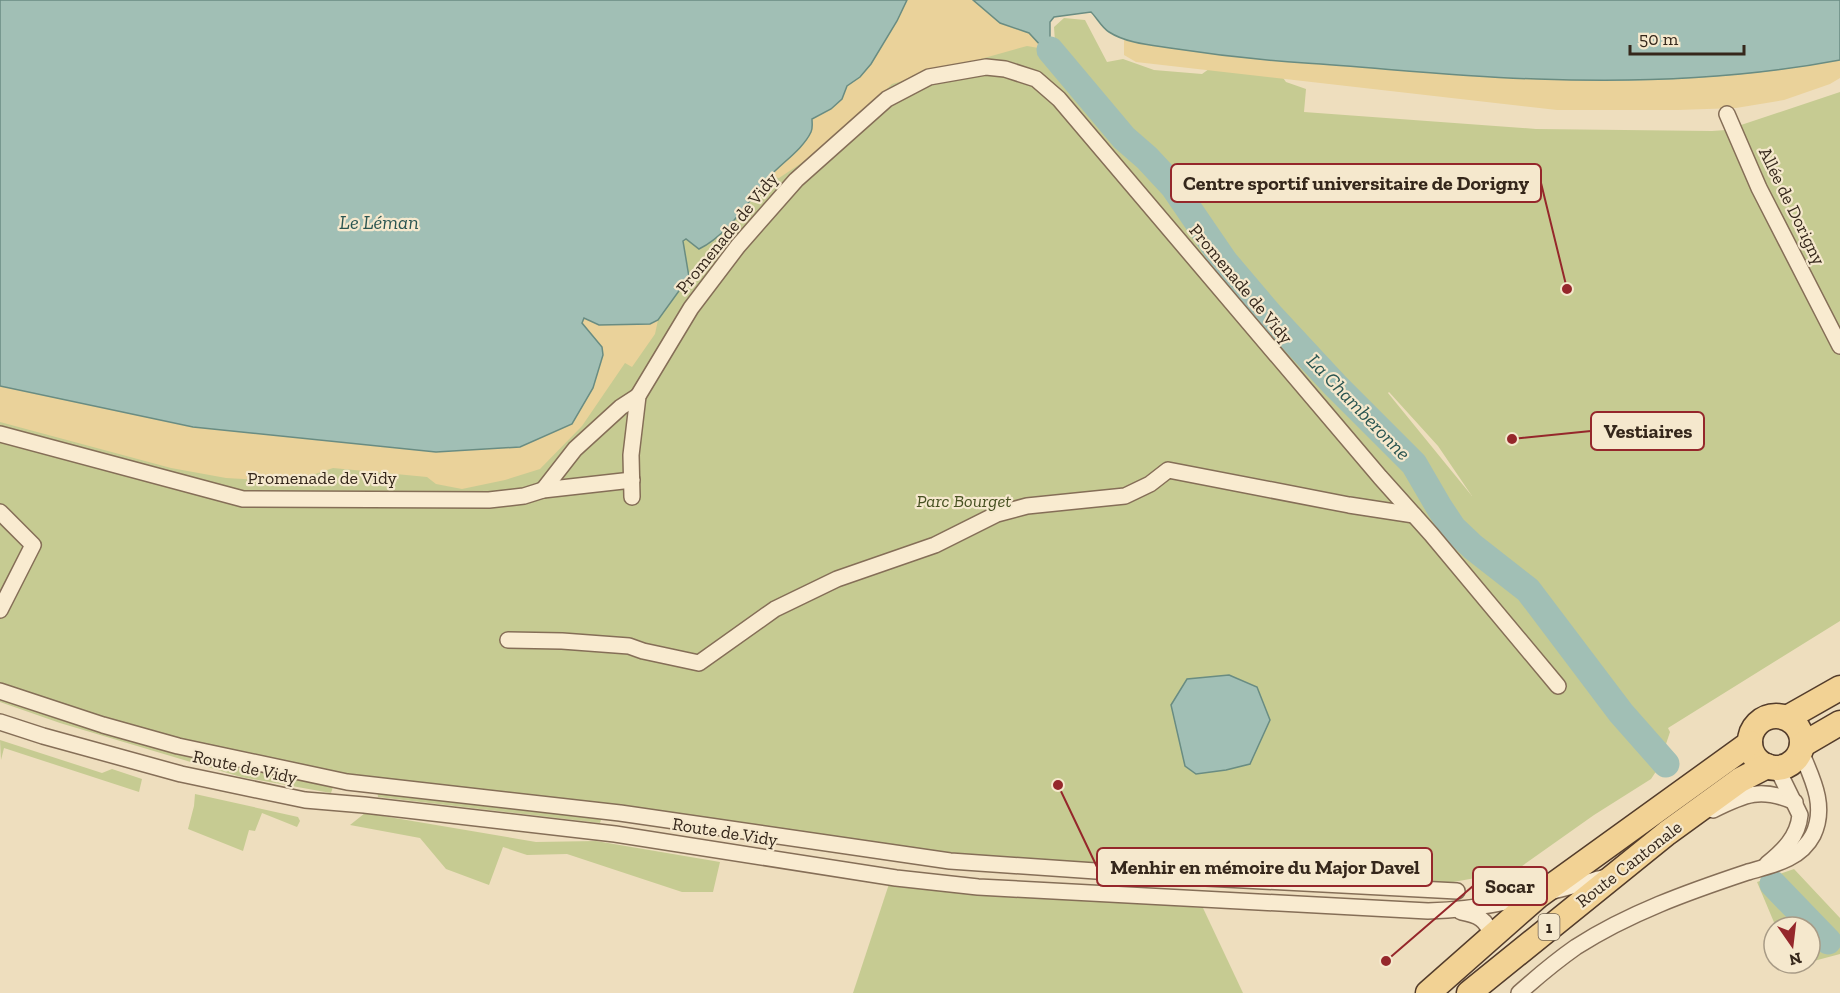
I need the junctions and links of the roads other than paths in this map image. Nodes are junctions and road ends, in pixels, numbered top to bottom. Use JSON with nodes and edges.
{"nodes":[{"id":1,"x":1727,"y":114,"type":"dead end"},
{"id":2,"x":1840,"y":346,"type":"edge"},
{"id":3,"x":638,"y":396,"type":"junction"},
{"id":4,"x":0,"y":434,"type":"edge"},
{"id":5,"x":632,"y":480,"type":"junction"},
{"id":6,"x":543,"y":490,"type":"junction"},
{"id":7,"x":632,"y":497,"type":"dead end"},
{"id":8,"x":0,"y":512,"type":"edge"},
{"id":9,"x":1414,"y":515,"type":"junction"},
{"id":10,"x":0,"y":610,"type":"edge"},
{"id":11,"x":508,"y":639,"type":"dead end"},
{"id":12,"x":1558,"y":686,"type":"dead end"},
{"id":13,"x":1840,"y":688,"type":"edge"},
{"id":14,"x":0,"y":692,"type":"edge"},
{"id":15,"x":1786,"y":718,"type":"junction"},
{"id":16,"x":0,"y":722,"type":"edge"},
{"id":17,"x":1838,"y":724,"type":"edge"},
{"id":18,"x":1750,"y":743,"type":"junction"},
{"id":19,"x":1801,"y":749,"type":"junction"},
{"id":20,"x":1772,"y":767,"type":"junction"},
{"id":21,"x":1795,"y":802,"type":"junction"},
{"id":22,"x":1667,"y":833,"type":"junction"},
{"id":23,"x":1763,"y":867,"type":"junction"},
{"id":24,"x":1614,"y":875,"type":"junction"},
{"id":25,"x":1457,"y":891,"type":"dead end"},
{"id":26,"x":1538,"y":896,"type":"junction"},
{"id":27,"x":1455,"y":911,"type":"junction"},
{"id":28,"x":1491,"y":937,"type":"junction"},
{"id":29,"x":1428,"y":993,"type":"edge"},
{"id":30,"x":1469,"y":993,"type":"edge"},
{"id":31,"x":1519,"y":993,"type":"edge"}],
"edges":[{"from":1,"to":2,"type":"street","name":"Allée de Dorigny"},
{"from":3,"to":5,"type":"street","name":"Promenade de Vidy"},
{"from":3,"to":6,"type":"street","name":"Promenade de Vidy"},
{"from":3,"to":9,"type":"street","name":"Promenade de Vidy"},
{"from":4,"to":6,"type":"street","name":"Promenade de Vidy"},
{"from":5,"to":6,"type":"street","name":"Promenade de Vidy"},
{"from":5,"to":7,"type":"street","name":"Promenade de Vidy"},
{"from":8,"to":10,"type":"street"},
{"from":9,"to":11,"type":"street"},
{"from":9,"to":12,"type":"street","name":"Promenade de Vidy"},
{"from":13,"to":15,"type":"main road"},
{"from":14,"to":25,"type":"street"},
{"from":15,"to":18,"type":"main road"},
{"from":15,"to":19,"type":"main road"},
{"from":16,"to":27,"type":"street","name":"Route de Vidy"},
{"from":17,"to":19,"type":"main road"},
{"from":18,"to":20,"type":"main road"},
{"from":18,"to":26,"type":"main road","name":"Route Cantonale","number":"1"},
{"from":19,"to":20,"type":"main road"},
{"from":19,"to":23,"type":"street"},
{"from":20,"to":21,"type":"street"},
{"from":20,"to":22,"type":"main road","name":"Route Cantonale","number":"1"},
{"from":21,"to":22,"type":"street"},
{"from":21,"to":23,"type":"street"},
{"from":22,"to":24,"type":"main road","name":"Route Cantonale","number":"1"},
{"from":23,"to":31,"type":"street"},
{"from":24,"to":26,"type":"street","name":"Route de Vidy"},
{"from":24,"to":30,"type":"main road","name":"Route Cantonale","number":"1"},
{"from":26,"to":27,"type":"street","name":"Route de Vidy"},
{"from":26,"to":28,"type":"main road","name":"Route Cantonale","number":"1"},
{"from":27,"to":28,"type":"street","name":"Route de Vidy"},
{"from":28,"to":29,"type":"main road","name":"Route Cantonale","number":"1"}]}
